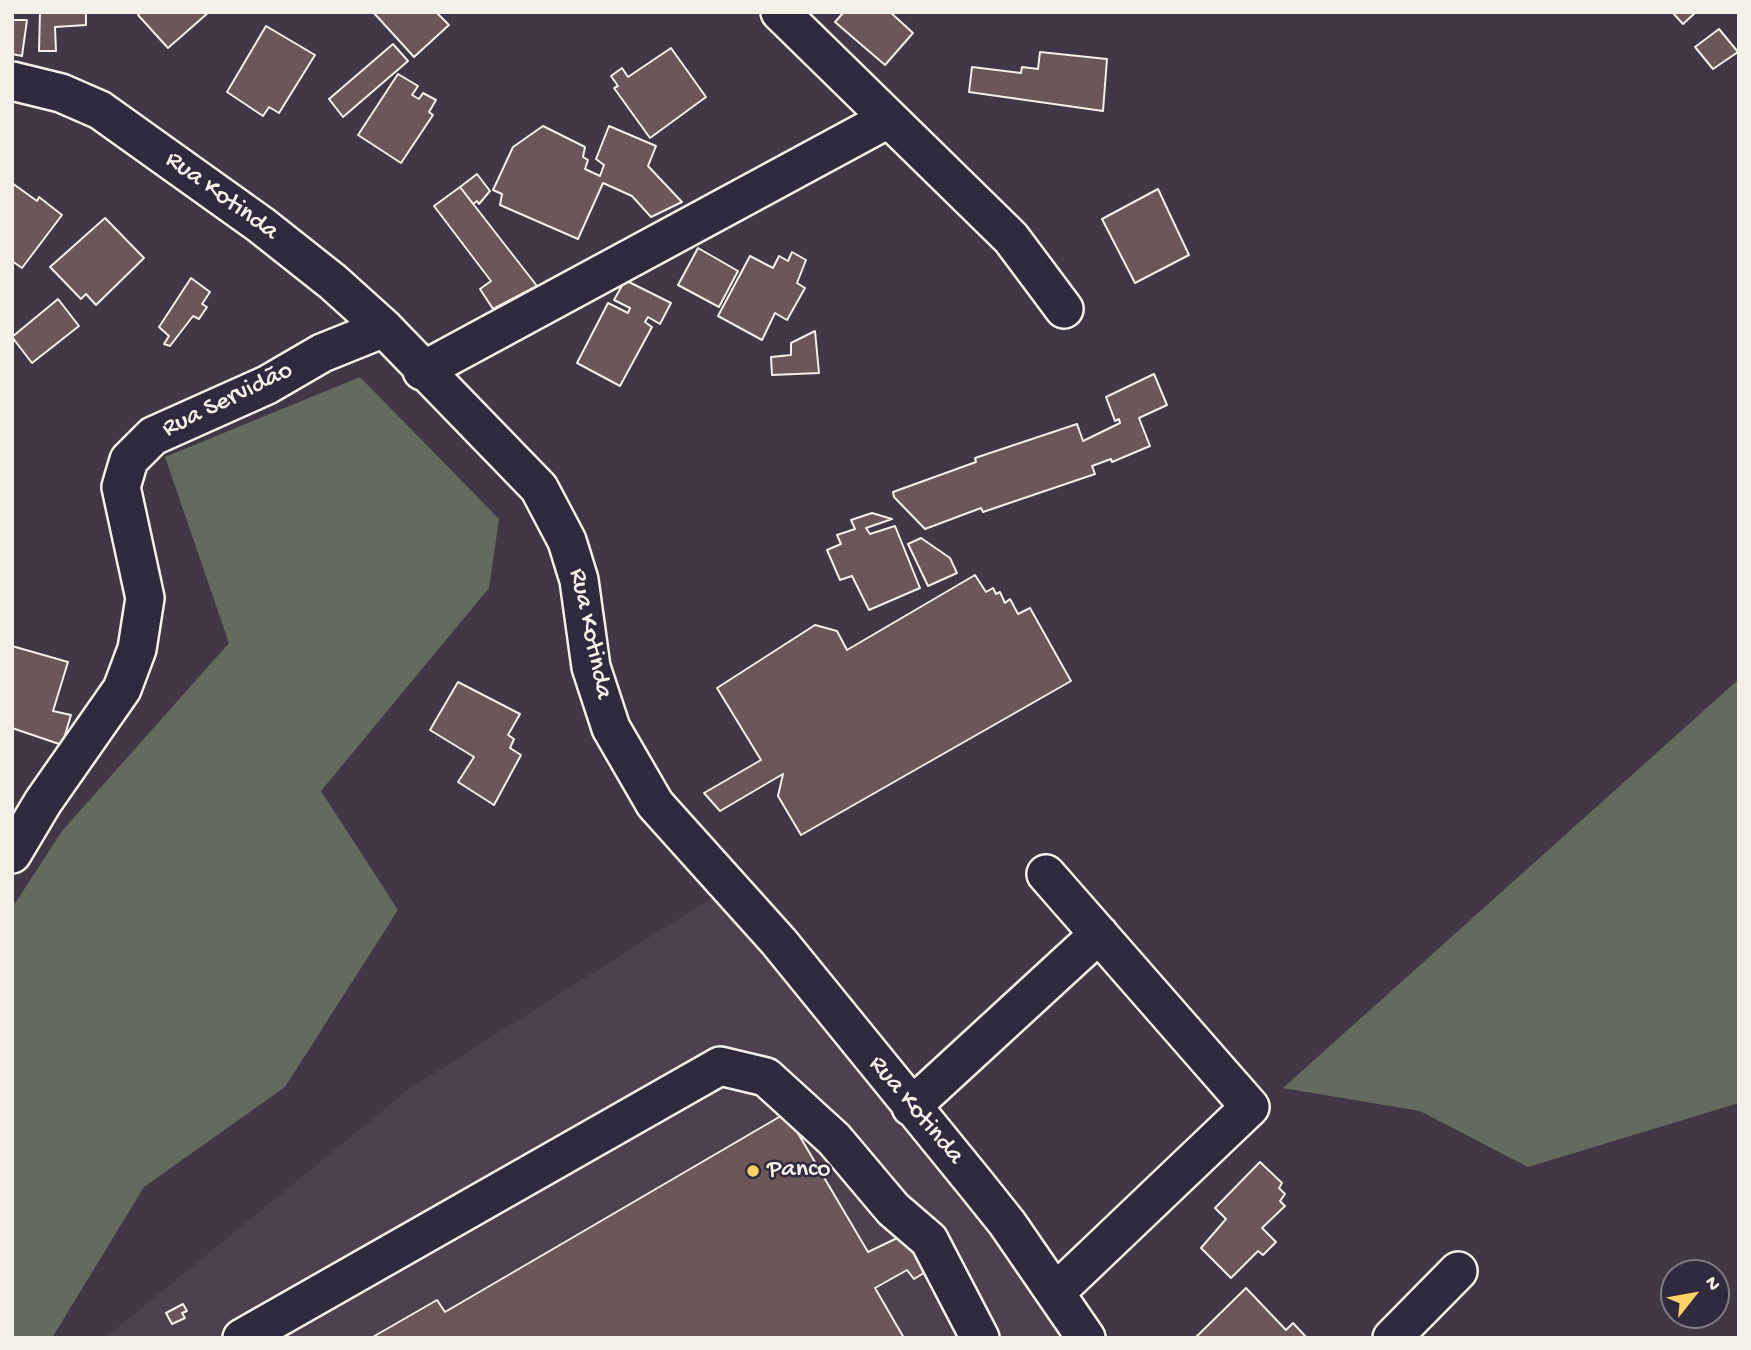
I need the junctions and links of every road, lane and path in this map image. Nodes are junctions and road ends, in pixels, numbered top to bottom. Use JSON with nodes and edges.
{"nodes":[{"id":1,"x":780,"y":12,"type":"edge"},
{"id":2,"x":12,"y":81,"type":"edge"},
{"id":3,"x":888,"y":119,"type":"junction"},
{"id":4,"x":1064,"y":309,"type":"dead end"},
{"id":5,"x":384,"y":328,"type":"junction"},
{"id":6,"x":422,"y":371,"type":"junction"},
{"id":7,"x":12,"y":854,"type":"edge"},
{"id":8,"x":1046,"y":873,"type":"dead end"},
{"id":9,"x":1099,"y":934,"type":"junction"},
{"id":10,"x":911,"y":1107,"type":"junction"},
{"id":11,"x":1458,"y":1271,"type":"dead end"},
{"id":12,"x":1055,"y":1293,"type":"junction"},
{"id":13,"x":242,"y":1338,"type":"edge"},
{"id":14,"x":980,"y":1338,"type":"edge"},
{"id":15,"x":1086,"y":1338,"type":"edge"},
{"id":16,"x":1392,"y":1338,"type":"edge"}],
"edges":[{"from":1,"to":3,"type":"street"},
{"from":2,"to":5,"type":"street","name":"Rua Kotinda"},
{"from":3,"to":4,"type":"street"},
{"from":3,"to":6,"type":"street"},
{"from":5,"to":6,"type":"street","name":"Rua Kotinda"},
{"from":5,"to":7,"type":"street","name":"Rua Servidão"},
{"from":6,"to":10,"type":"street","name":"Rua Kotinda"},
{"from":8,"to":9,"type":"street"},
{"from":9,"to":10,"type":"street"},
{"from":9,"to":12,"type":"street"},
{"from":10,"to":12,"type":"street","name":"Rua Kotinda"},
{"from":11,"to":16,"type":"street"},
{"from":12,"to":15,"type":"street","name":"Rua Kotinda"},
{"from":13,"to":14,"type":"street"}]}
